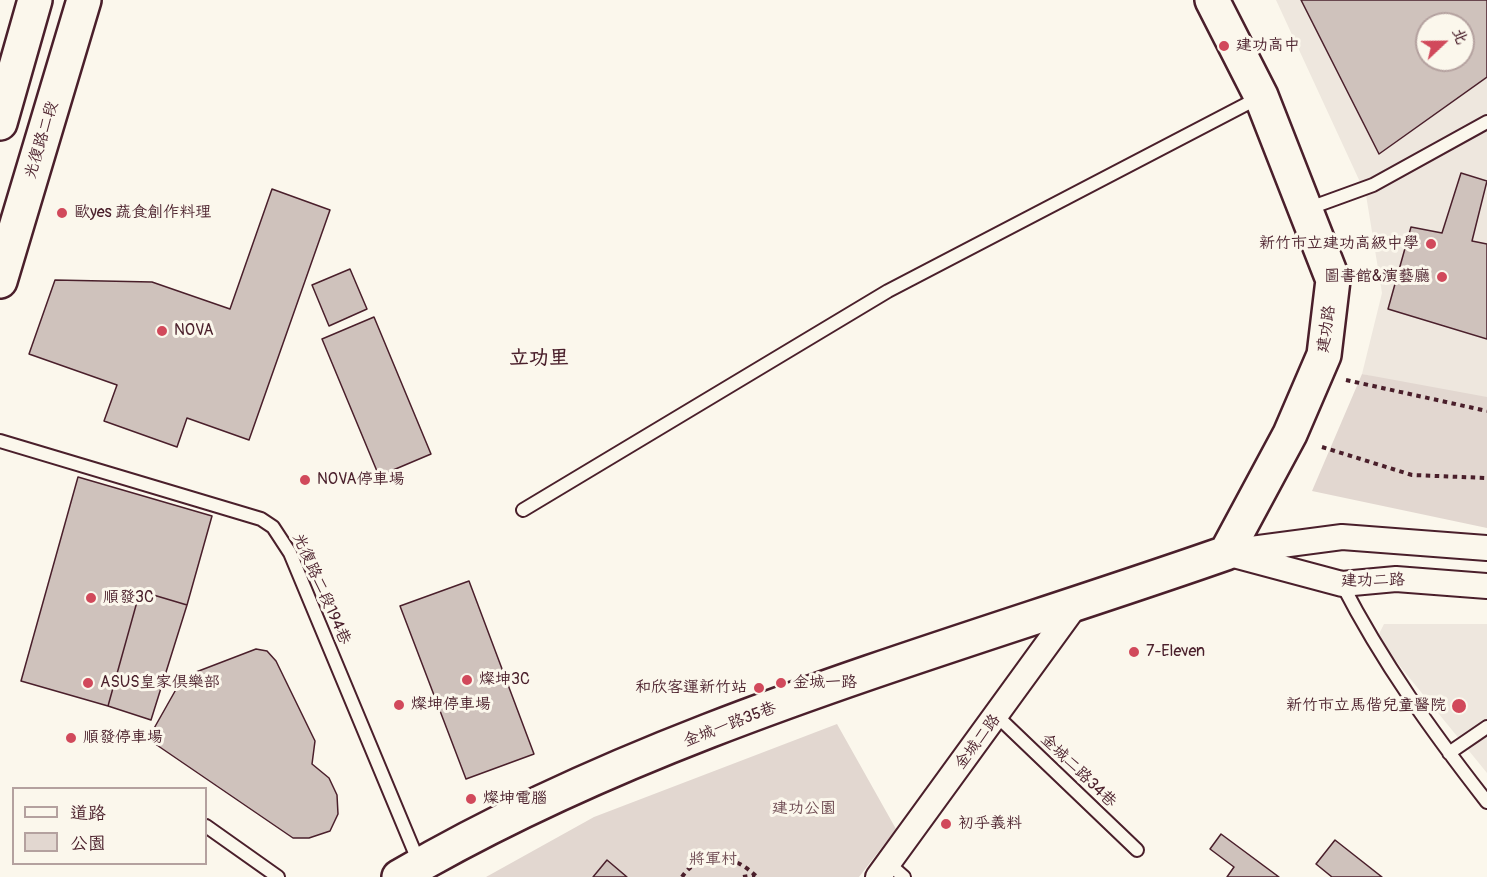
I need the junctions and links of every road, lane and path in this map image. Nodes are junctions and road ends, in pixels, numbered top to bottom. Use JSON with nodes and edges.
{"nodes":[{"id":1,"x":35,"y":0,"type":"edge"},
{"id":2,"x":84,"y":0,"type":"edge"},
{"id":3,"x":1212,"y":0,"type":"edge"},
{"id":4,"x":1261,"y":96,"type":"junction"},
{"id":5,"x":1487,"y":122,"type":"edge"},
{"id":6,"x":0,"y":123,"type":"edge"},
{"id":7,"x":1306,"y":210,"type":"junction"},
{"id":8,"x":0,"y":280,"type":"edge"},
{"id":9,"x":1346,"y":380,"type":"dead end"},
{"id":10,"x":1487,"y":411,"type":"edge"},
{"id":11,"x":0,"y":441,"type":"edge"},
{"id":12,"x":1322,"y":447,"type":"dead end"},
{"id":13,"x":1487,"y":478,"type":"edge"},
{"id":14,"x":523,"y":510,"type":"dead end"},
{"id":15,"x":1487,"y":548,"type":"edge"},
{"id":16,"x":1226,"y":553,"type":"junction"},
{"id":17,"x":1342,"y":584,"type":"junction"},
{"id":18,"x":1487,"y":586,"type":"edge"},
{"id":19,"x":1076,"y":606,"type":"junction"},
{"id":20,"x":998,"y":716,"type":"junction"},
{"id":21,"x":1487,"y":727,"type":"edge"},
{"id":22,"x":1449,"y":753,"type":"junction"},
{"id":23,"x":1487,"y":802,"type":"edge"},
{"id":24,"x":207,"y":827,"type":"edge"},
{"id":25,"x":1137,"y":850,"type":"dead end"},
{"id":26,"x":410,"y":871,"type":"edge"},
{"id":27,"x":890,"y":872,"type":"edge"},
{"id":28,"x":756,"y":876,"type":"edge"},
{"id":29,"x":278,"y":877,"type":"edge"},
{"id":30,"x":682,"y":877,"type":"edge"},
{"id":31,"x":743,"y":877,"type":"edge"}],
"edges":[{"from":1,"to":6,"type":"street"},
{"from":2,"to":8,"type":"street","name":"光復路二段"},
{"from":3,"to":4,"type":"street","name":"建功路"},
{"from":4,"to":7,"type":"street","name":"建功路"},
{"from":4,"to":14,"type":"lane"},
{"from":5,"to":7,"type":"lane"},
{"from":7,"to":16,"type":"street","name":"建功路"},
{"from":9,"to":10,"type":"path"},
{"from":11,"to":26,"type":"lane","name":"光復路二段194巷"},
{"from":12,"to":13,"type":"path"},
{"from":15,"to":16,"type":"street"},
{"from":16,"to":17,"type":"street","name":"建功二路"},
{"from":16,"to":19,"type":"street"},
{"from":17,"to":18,"type":"street","name":"建功二路"},
{"from":17,"to":22,"type":"lane"},
{"from":19,"to":20,"type":"street","name":"金城二路"},
{"from":19,"to":26,"type":"street","name":"金城一路35巷"},
{"from":20,"to":25,"type":"lane","name":"金城二路34巷"},
{"from":20,"to":27,"type":"street","name":"金城二路"},
{"from":21,"to":22,"type":"lane"},
{"from":22,"to":23,"type":"lane"},
{"from":24,"to":29,"type":"lane"},
{"from":28,"to":30,"type":"path"},
{"from":28,"to":31,"type":"path"}]}
